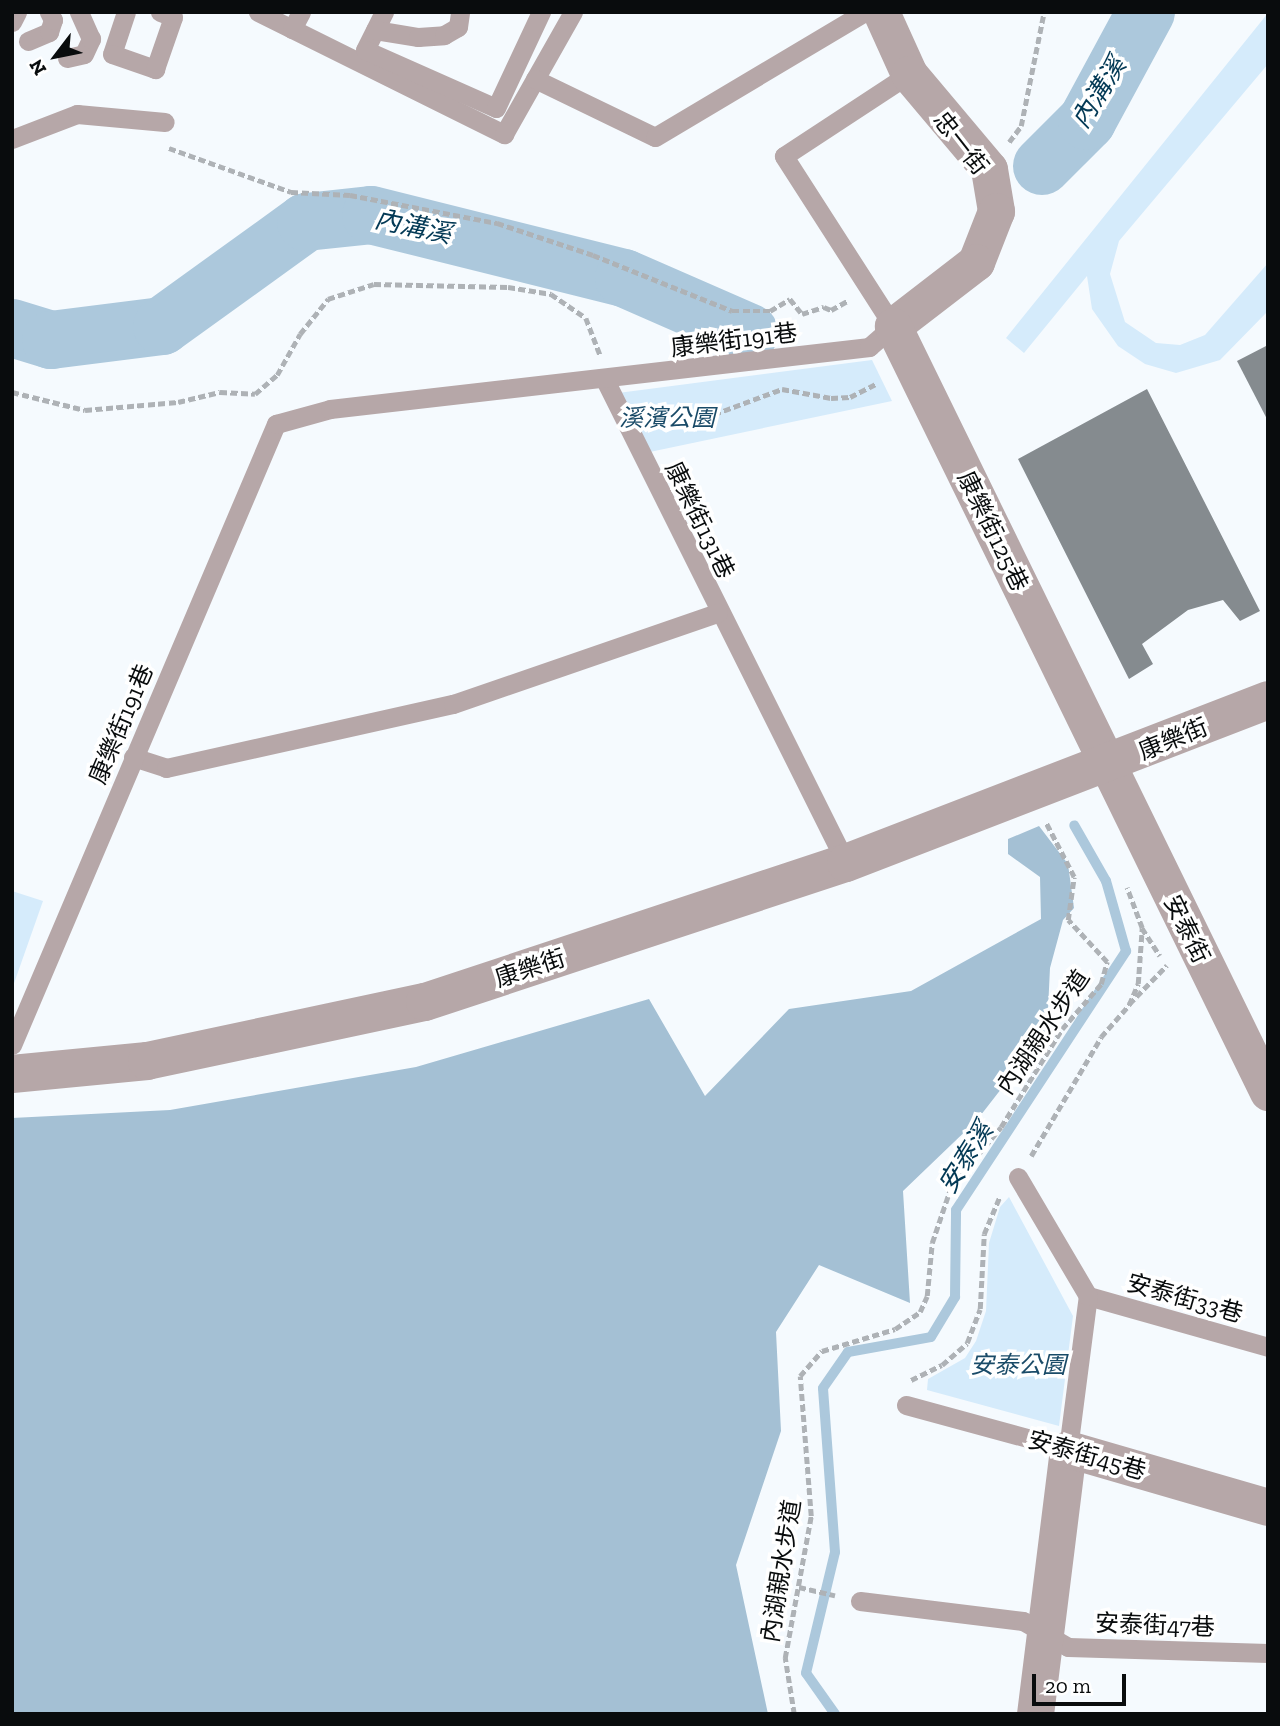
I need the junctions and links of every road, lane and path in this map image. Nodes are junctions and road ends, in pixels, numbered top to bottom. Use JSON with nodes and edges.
{"nodes":[{"id":1,"x":17,"y":12,"type":"edge"},
{"id":2,"x":49,"y":12,"type":"edge"},
{"id":3,"x":79,"y":12,"type":"edge"},
{"id":4,"x":126,"y":12,"type":"edge"},
{"id":5,"x":160,"y":12,"type":"edge"},
{"id":6,"x":460,"y":12,"type":"edge"},
{"id":7,"x":541,"y":12,"type":"edge"},
{"id":8,"x":573,"y":12,"type":"edge"},
{"id":9,"x":864,"y":12,"type":"edge"},
{"id":10,"x":881,"y":12,"type":"edge"},
{"id":11,"x":1044,"y":12,"type":"edge"},
{"id":12,"x":260,"y":13,"type":"edge"},
{"id":13,"x":296,"y":21,"type":"edge"},
{"id":14,"x":379,"y":21,"type":"edge"},
{"id":15,"x":12,"y":22,"type":"edge"},
{"id":16,"x":28,"y":41,"type":"dead end"},
{"id":17,"x":363,"y":56,"type":"junction"},
{"id":18,"x":67,"y":58,"type":"dead end"},
{"id":19,"x":909,"y":74,"type":"junction"},
{"id":20,"x":536,"y":79,"type":"junction"},
{"id":21,"x":165,"y":121,"type":"dead end"},
{"id":22,"x":12,"y":139,"type":"edge"},
{"id":23,"x":156,"y":144,"type":"dead end"},
{"id":24,"x":989,"y":169,"type":"junction"},
{"id":25,"x":868,"y":290,"type":"junction"},
{"id":26,"x":881,"y":337,"type":"junction"},
{"id":27,"x":605,"y":380,"type":"junction"},
{"id":28,"x":878,"y":383,"type":"dead end"},
{"id":29,"x":12,"y":392,"type":"edge"},
{"id":30,"x":643,"y":405,"type":"dead end"},
{"id":31,"x":718,"y":613,"type":"junction"},
{"id":32,"x":1268,"y":700,"type":"edge"},
{"id":33,"x":133,"y":757,"type":"junction"},
{"id":34,"x":1093,"y":771,"type":"junction"},
{"id":35,"x":1031,"y":794,"type":"junction"},
{"id":36,"x":845,"y":863,"type":"junction"},
{"id":37,"x":1122,"y":878,"type":"dead end"},
{"id":38,"x":1167,"y":965,"type":"dead end"},
{"id":39,"x":1129,"y":1005,"type":"junction"},
{"id":40,"x":12,"y":1045,"type":"edge"},
{"id":41,"x":12,"y":1074,"type":"edge"},
{"id":42,"x":1268,"y":1092,"type":"edge"},
{"id":43,"x":1018,"y":1177,"type":"junction"},
{"id":44,"x":1088,"y":1296,"type":"junction"},
{"id":45,"x":1268,"y":1347,"type":"edge"},
{"id":46,"x":905,"y":1405,"type":"joint"},
{"id":47,"x":1068,"y":1449,"type":"junction"},
{"id":48,"x":1268,"y":1507,"type":"edge"},
{"id":49,"x":799,"y":1587,"type":"junction"},
{"id":50,"x":860,"y":1601,"type":"joint"},
{"id":51,"x":1045,"y":1634,"type":"junction"},
{"id":52,"x":1268,"y":1653,"type":"edge"},
{"id":53,"x":794,"y":1714,"type":"edge"},
{"id":54,"x":1035,"y":1714,"type":"edge"}],
"edges":[{"from":1,"to":15,"type":"lane"},
{"from":2,"to":16,"type":"lane"},
{"from":3,"to":18,"type":"lane"},
{"from":4,"to":5,"type":"lane"},
{"from":6,"to":14,"type":"lane"},
{"from":7,"to":17,"type":"lane"},
{"from":8,"to":20,"type":"lane"},
{"from":9,"to":20,"type":"lane"},
{"from":10,"to":19,"type":"street","name":"忠一街"},
{"from":11,"to":24,"type":"path"},
{"from":12,"to":13,"type":"lane"},
{"from":13,"to":17,"type":"lane"},
{"from":14,"to":17,"type":"lane"},
{"from":17,"to":20,"type":"lane"},
{"from":19,"to":24,"type":"street","name":"忠一街"},
{"from":19,"to":25,"type":"lane"},
{"from":21,"to":22,"type":"lane"},
{"from":23,"to":25,"type":"path"},
{"from":24,"to":26,"type":"street","name":"忠一街"},
{"from":25,"to":26,"type":"lane"},
{"from":26,"to":27,"type":"lane","name":"康樂街191巷"},
{"from":26,"to":34,"type":"street","name":"康樂街125巷"},
{"from":27,"to":29,"type":"path"},
{"from":27,"to":31,"type":"lane","name":"康樂街131巷"},
{"from":27,"to":33,"type":"lane","name":"康樂街191巷"},
{"from":28,"to":30,"type":"path"},
{"from":31,"to":33,"type":"lane"},
{"from":31,"to":36,"type":"lane","name":"康樂街131巷"},
{"from":32,"to":34,"type":"street","name":"康樂街"},
{"from":33,"to":40,"type":"lane","name":"康樂街191巷"},
{"from":34,"to":35,"type":"street","name":"康樂街"},
{"from":34,"to":42,"type":"street","name":"安泰街"},
{"from":35,"to":36,"type":"street","name":"康樂街"},
{"from":35,"to":49,"type":"path","name":"內湖親水步道"},
{"from":36,"to":41,"type":"street","name":"康樂街"},
{"from":37,"to":39,"type":"path"},
{"from":38,"to":39,"type":"path"},
{"from":39,"to":43,"type":"path"},
{"from":43,"to":44,"type":"lane"},
{"from":43,"to":46,"type":"path"},
{"from":44,"to":45,"type":"lane","name":"安泰街33巷"},
{"from":44,"to":47,"type":"lane"},
{"from":46,"to":47,"type":"lane","name":"安泰街45巷"},
{"from":47,"to":48,"type":"street","name":"安泰街45巷"},
{"from":47,"to":51,"type":"street"},
{"from":49,"to":50,"type":"path"},
{"from":49,"to":53,"type":"path","name":"內湖親水步道"},
{"from":50,"to":51,"type":"lane","name":"安泰街47巷"},
{"from":51,"to":52,"type":"lane","name":"安泰街47巷"},
{"from":51,"to":54,"type":"street"}]}
